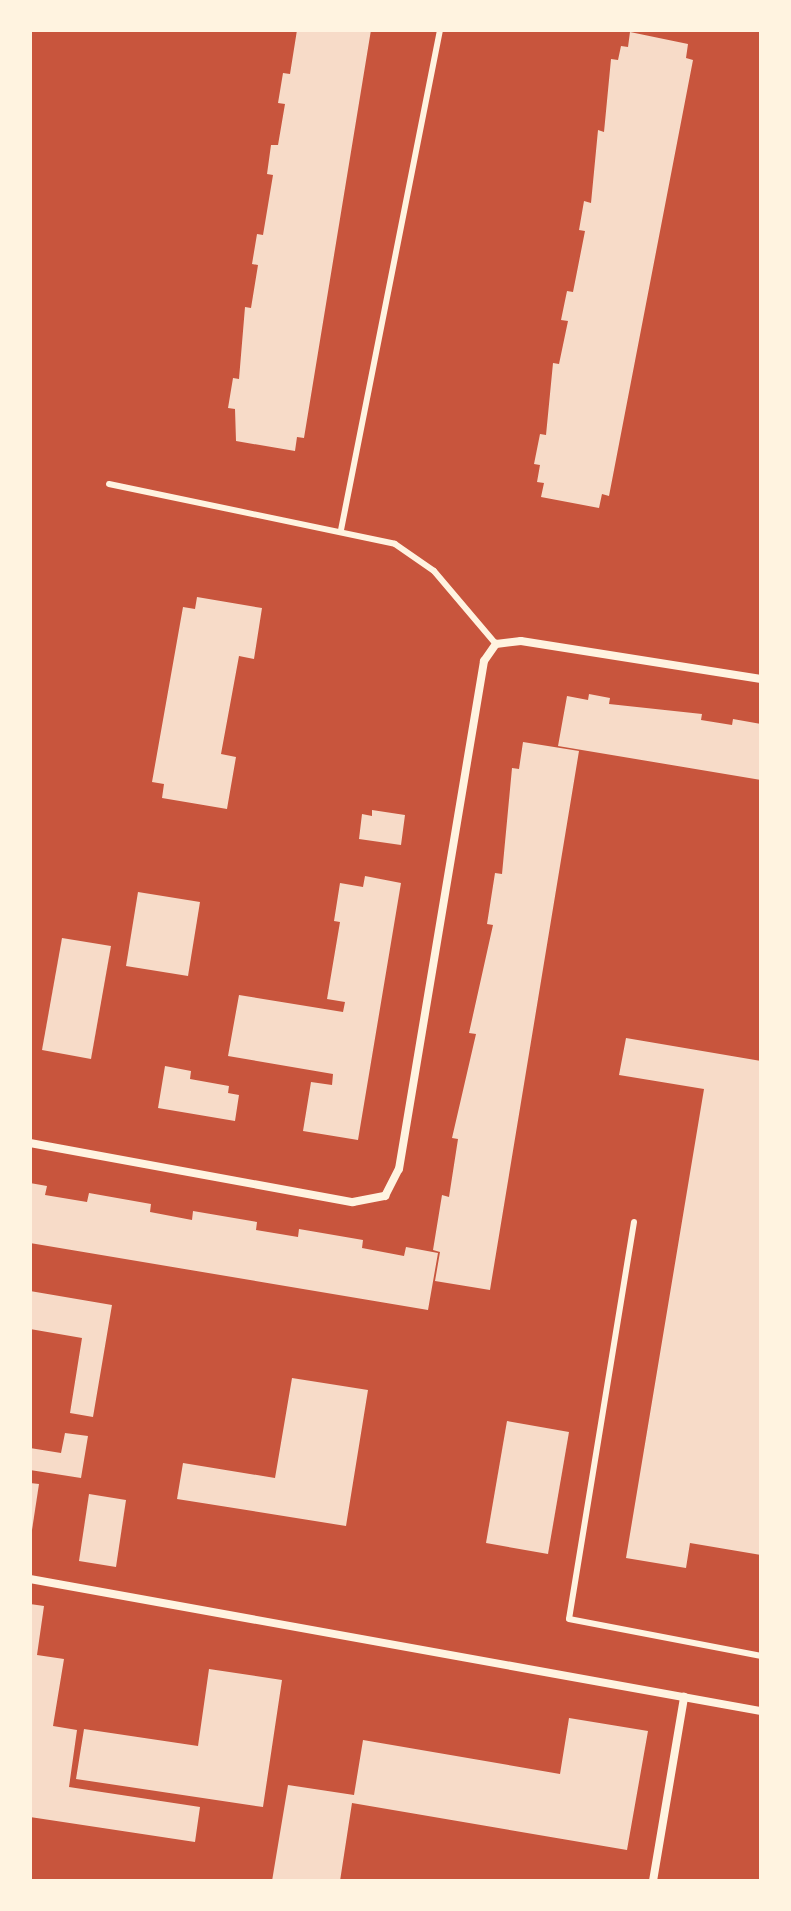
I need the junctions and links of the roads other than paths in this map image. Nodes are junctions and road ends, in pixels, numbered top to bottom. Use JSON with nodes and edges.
{"nodes":[{"id":1,"x":440,"y":30,"type":"edge"},
{"id":2,"x":109,"y":484,"type":"dead end"},
{"id":3,"x":341,"y":530,"type":"junction"},
{"id":4,"x":496,"y":644,"type":"junction"},
{"id":5,"x":761,"y":679,"type":"edge"},
{"id":6,"x":30,"y":1143,"type":"edge"},
{"id":7,"x":634,"y":1222,"type":"dead end"},
{"id":8,"x":30,"y":1579,"type":"edge"},
{"id":9,"x":761,"y":1656,"type":"edge"},
{"id":10,"x":684,"y":1697,"type":"junction"},
{"id":11,"x":761,"y":1711,"type":"edge"},
{"id":12,"x":653,"y":1881,"type":"edge"}],
"edges":[{"from":1,"to":3,"type":"lane"},
{"from":2,"to":3,"type":"lane"},
{"from":3,"to":4,"type":"lane"},
{"from":4,"to":5,"type":"street"},
{"from":4,"to":6,"type":"street"},
{"from":7,"to":9,"type":"lane"},
{"from":8,"to":10,"type":"street"},
{"from":10,"to":11,"type":"street"},
{"from":10,"to":12,"type":"street"}]}
